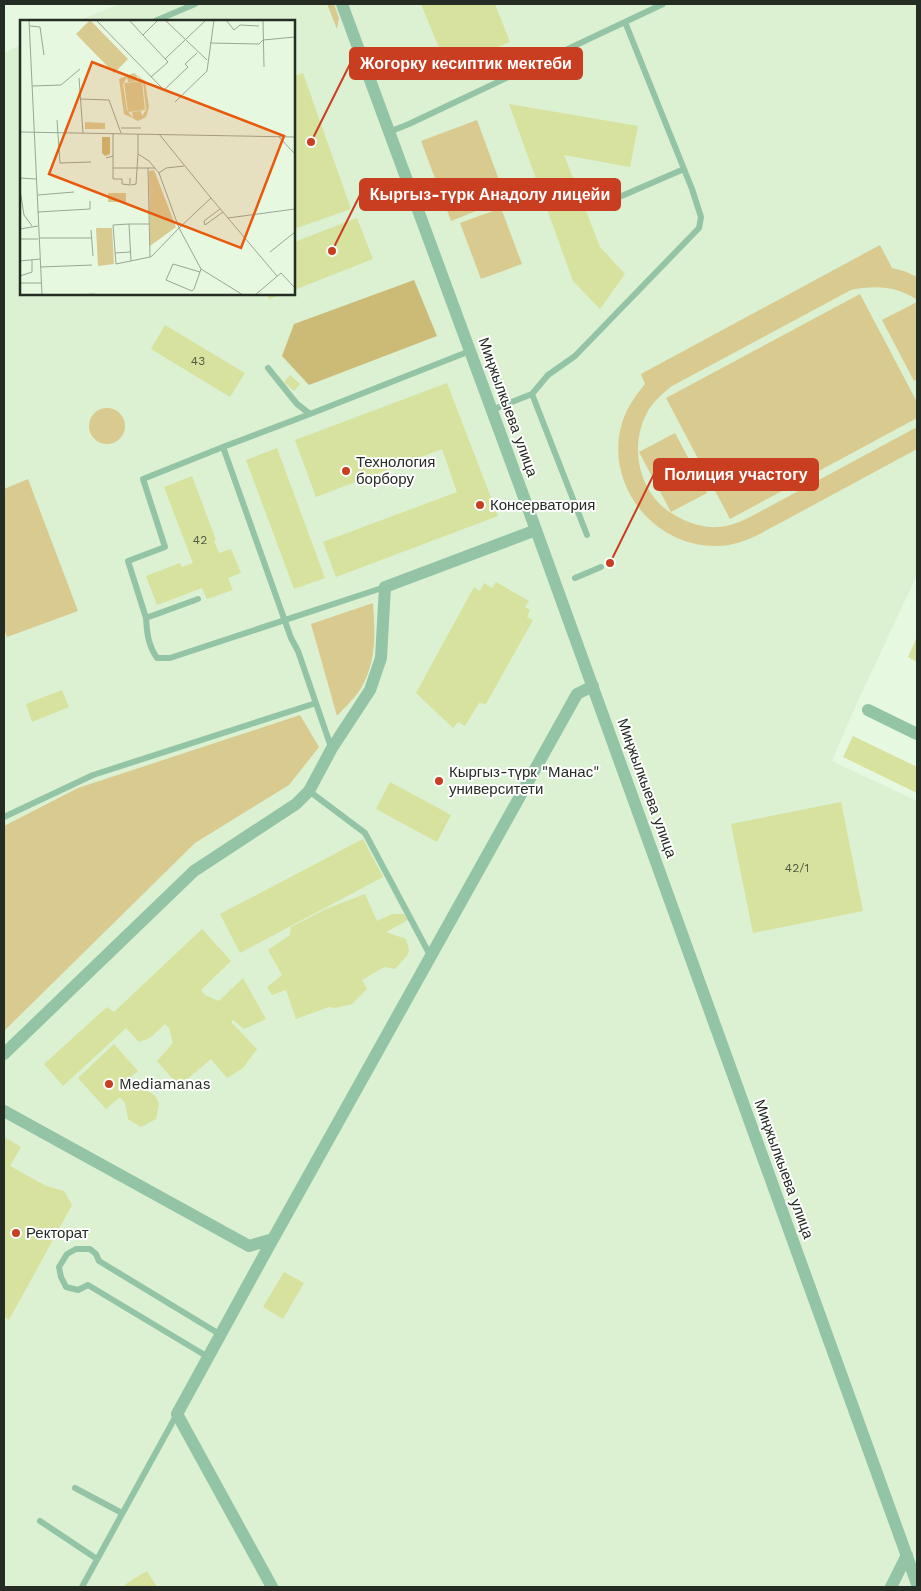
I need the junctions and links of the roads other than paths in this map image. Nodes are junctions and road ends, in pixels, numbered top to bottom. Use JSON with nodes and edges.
{"nodes":[{"id":1,"x":195,"y":4,"type":"edge"},
{"id":2,"x":342,"y":4,"type":"edge"},
{"id":3,"x":663,"y":4,"type":"edge"},
{"id":4,"x":158,"y":20,"type":"edge"},
{"id":5,"x":625,"y":22,"type":"junction"},
{"id":6,"x":389,"y":132,"type":"junction"},
{"id":7,"x":684,"y":169,"type":"junction"},
{"id":8,"x":610,"y":201,"type":"dead end"},
{"id":9,"x":470,"y":351,"type":"junction"},
{"id":10,"x":268,"y":368,"type":"dead end"},
{"id":11,"x":532,"y":394,"type":"junction"},
{"id":12,"x":492,"y":410,"type":"junction"},
{"id":13,"x":310,"y":414,"type":"junction"},
{"id":14,"x":223,"y":447,"type":"junction"},
{"id":15,"x":536,"y":530,"type":"junction"},
{"id":16,"x":587,"y":535,"type":"dead end"},
{"id":17,"x":601,"y":567,"type":"dead end"},
{"id":18,"x":574,"y":578,"type":"dead end"},
{"id":19,"x":385,"y":586,"type":"junction"},
{"id":20,"x":198,"y":599,"type":"dead end"},
{"id":21,"x":146,"y":618,"type":"junction"},
{"id":22,"x":285,"y":620,"type":"junction"},
{"id":23,"x":593,"y":686,"type":"junction"},
{"id":24,"x":316,"y":703,"type":"junction"},
{"id":25,"x":868,"y":710,"type":"dead end"},
{"id":26,"x":917,"y":734,"type":"edge"},
{"id":27,"x":332,"y":748,"type":"junction"},
{"id":28,"x":309,"y":791,"type":"junction"},
{"id":29,"x":4,"y":817,"type":"edge"},
{"id":30,"x":431,"y":957,"type":"junction"},
{"id":31,"x":4,"y":1054,"type":"edge"},
{"id":32,"x":4,"y":1111,"type":"edge"},
{"id":33,"x":282,"y":1224,"type":"junction"},
{"id":34,"x":220,"y":1335,"type":"junction"},
{"id":35,"x":208,"y":1358,"type":"junction"},
{"id":36,"x":177,"y":1414,"type":"junction"},
{"id":37,"x":75,"y":1488,"type":"dead end"},
{"id":38,"x":122,"y":1513,"type":"junction"},
{"id":39,"x":40,"y":1521,"type":"dead end"},
{"id":40,"x":907,"y":1555,"type":"junction"},
{"id":41,"x":97,"y":1559,"type":"junction"},
{"id":42,"x":917,"y":1584,"type":"edge"},
{"id":43,"x":82,"y":1587,"type":"edge"},
{"id":44,"x":272,"y":1587,"type":"edge"},
{"id":45,"x":891,"y":1587,"type":"edge"}],
"edges":[{"from":1,"to":4,"type":"lane"},
{"from":2,"to":6,"type":"street","name":"Миңжылкыева улица"},
{"from":3,"to":5,"type":"lane"},
{"from":5,"to":6,"type":"lane"},
{"from":5,"to":7,"type":"lane"},
{"from":6,"to":9,"type":"street","name":"Миңжылкыева улица"},
{"from":7,"to":8,"type":"lane"},
{"from":7,"to":11,"type":"lane"},
{"from":9,"to":12,"type":"street","name":"Миңжылкыева улица"},
{"from":9,"to":13,"type":"lane"},
{"from":10,"to":13,"type":"lane"},
{"from":11,"to":12,"type":"lane"},
{"from":11,"to":16,"type":"lane"},
{"from":12,"to":15,"type":"street","name":"Миңжылкыева улица"},
{"from":13,"to":14,"type":"lane"},
{"from":14,"to":21,"type":"lane"},
{"from":14,"to":22,"type":"lane"},
{"from":15,"to":19,"type":"street"},
{"from":15,"to":23,"type":"street","name":"Миңжылкыева улица"},
{"from":17,"to":18,"type":"lane"},
{"from":19,"to":22,"type":"lane"},
{"from":19,"to":27,"type":"street"},
{"from":20,"to":21,"type":"lane"},
{"from":21,"to":22,"type":"lane"},
{"from":22,"to":24,"type":"lane"},
{"from":23,"to":30,"type":"street"},
{"from":23,"to":40,"type":"street","name":"Миңжылкыева улица"},
{"from":24,"to":27,"type":"lane"},
{"from":24,"to":29,"type":"lane"},
{"from":25,"to":26,"type":"street"},
{"from":27,"to":28,"type":"street"},
{"from":28,"to":30,"type":"lane"},
{"from":28,"to":31,"type":"street"},
{"from":30,"to":33,"type":"street"},
{"from":32,"to":33,"type":"street"},
{"from":33,"to":34,"type":"street"},
{"from":34,"to":35,"type":"street"},
{"from":34,"to":35,"type":"lane"},
{"from":35,"to":36,"type":"street"},
{"from":36,"to":38,"type":"lane"},
{"from":36,"to":44,"type":"street"},
{"from":37,"to":38,"type":"lane"},
{"from":38,"to":41,"type":"lane"},
{"from":39,"to":41,"type":"lane"},
{"from":40,"to":42,"type":"street","name":"Миңжылкыева улица"},
{"from":40,"to":45,"type":"street"},
{"from":41,"to":43,"type":"lane"}]}
